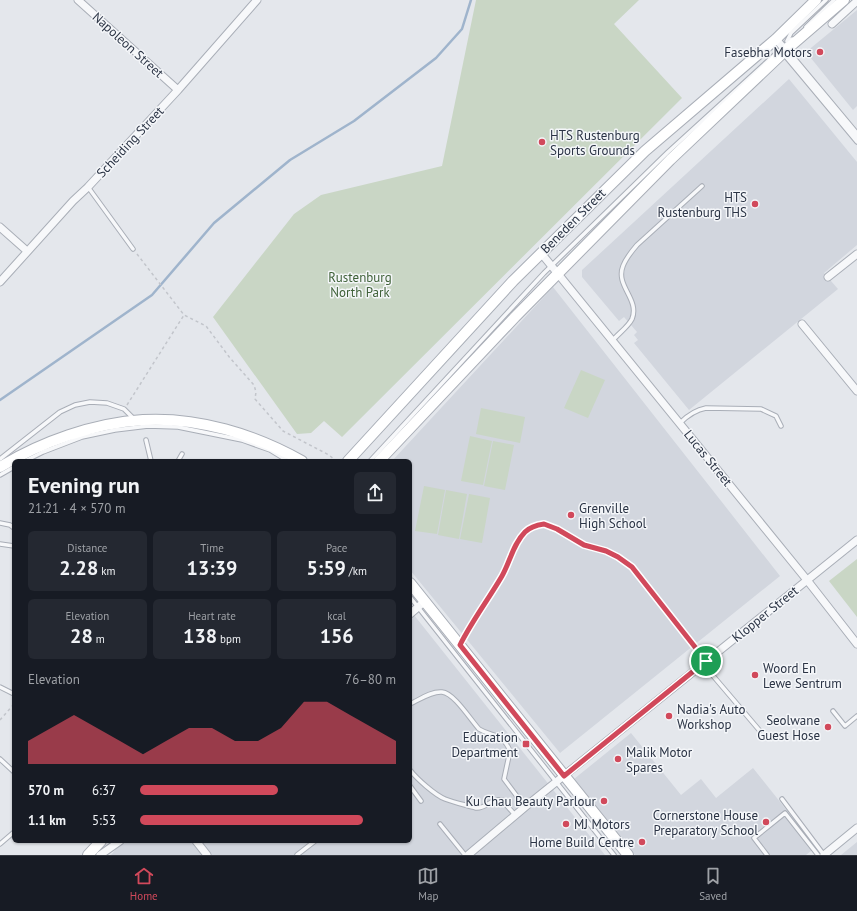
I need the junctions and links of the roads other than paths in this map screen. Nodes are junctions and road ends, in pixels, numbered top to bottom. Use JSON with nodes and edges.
{"nodes":[{"id":1,"x":78,"y":0,"type":"edge"},
{"id":2,"x":257,"y":0,"type":"edge"},
{"id":3,"x":816,"y":0,"type":"edge"},
{"id":4,"x":826,"y":0,"type":"edge"},
{"id":5,"x":834,"y":0,"type":"edge"},
{"id":6,"x":844,"y":0,"type":"edge"},
{"id":7,"x":857,"y":1,"type":"edge"},
{"id":8,"x":832,"y":24,"type":"dead end"},
{"id":9,"x":783,"y":44,"type":"junction"},
{"id":10,"x":178,"y":90,"type":"junction"},
{"id":11,"x":857,"y":136,"type":"edge"},
{"id":12,"x":857,"y":142,"type":"edge"},
{"id":13,"x":702,"y":186,"type":"dead end"},
{"id":14,"x":88,"y":187,"type":"junction"},
{"id":15,"x":0,"y":227,"type":"edge"},
{"id":16,"x":133,"y":249,"type":"road end"},
{"id":17,"x":27,"y":251,"type":"junction"},
{"id":18,"x":541,"y":253,"type":"junction"},
{"id":19,"x":857,"y":254,"type":"edge"},
{"id":20,"x":555,"y":269,"type":"junction"},
{"id":21,"x":828,"y":277,"type":"dead end"},
{"id":22,"x":0,"y":282,"type":"edge"},
{"id":23,"x":802,"y":324,"type":"dead end"},
{"id":24,"x":613,"y":340,"type":"junction"},
{"id":25,"x":857,"y":391,"type":"edge"},
{"id":26,"x":133,"y":418,"type":"dead end"},
{"id":27,"x":680,"y":423,"type":"junction"},
{"id":28,"x":781,"y":426,"type":"dead end"},
{"id":29,"x":146,"y":440,"type":"dead end"},
{"id":30,"x":182,"y":454,"type":"dead end"},
{"id":31,"x":0,"y":459,"type":"edge"},
{"id":32,"x":14,"y":459,"type":"edge"},
{"id":33,"x":29,"y":459,"type":"edge"},
{"id":34,"x":151,"y":459,"type":"edge"},
{"id":35,"x":179,"y":459,"type":"edge"},
{"id":36,"x":285,"y":459,"type":"edge"},
{"id":37,"x":298,"y":459,"type":"edge"},
{"id":38,"x":350,"y":459,"type":"edge"},
{"id":39,"x":372,"y":459,"type":"edge"},
{"id":40,"x":381,"y":459,"type":"edge"},
{"id":41,"x":12,"y":460,"type":"edge"},
{"id":42,"x":0,"y":467,"type":"edge"},
{"id":43,"x":12,"y":468,"type":"edge"},
{"id":44,"x":0,"y":475,"type":"edge"},
{"id":45,"x":0,"y":524,"type":"edge"},
{"id":46,"x":12,"y":527,"type":"edge"},
{"id":47,"x":857,"y":540,"type":"edge"},
{"id":48,"x":0,"y":544,"type":"edge"},
{"id":49,"x":12,"y":546,"type":"edge"},
{"id":50,"x":807,"y":580,"type":"junction"},
{"id":51,"x":412,"y":586,"type":"edge"},
{"id":52,"x":412,"y":598,"type":"edge"},
{"id":53,"x":422,"y":604,"type":"junction"},
{"id":54,"x":412,"y":612,"type":"edge"},
{"id":55,"x":857,"y":644,"type":"edge"},
{"id":56,"x":460,"y":645,"type":"junction"},
{"id":57,"x":705,"y":663,"type":"junction"},
{"id":58,"x":0,"y":687,"type":"edge"},
{"id":59,"x":12,"y":693,"type":"edge"},
{"id":60,"x":412,"y":703,"type":"edge"},
{"id":61,"x":833,"y":711,"type":"dead end"},
{"id":62,"x":857,"y":716,"type":"edge"},
{"id":63,"x":760,"y":731,"type":"dead end"},
{"id":64,"x":0,"y":759,"type":"edge"},
{"id":65,"x":12,"y":770,"type":"edge"},
{"id":66,"x":412,"y":772,"type":"edge"},
{"id":67,"x":560,"y":779,"type":"junction"},
{"id":68,"x":412,"y":789,"type":"edge"},
{"id":69,"x":782,"y":799,"type":"dead end"},
{"id":70,"x":421,"y":801,"type":"dead end"},
{"id":71,"x":525,"y":807,"type":"junction"},
{"id":72,"x":515,"y":815,"type":"junction"},
{"id":73,"x":440,"y":824,"type":"dead end"},
{"id":74,"x":857,"y":828,"type":"edge"},
{"id":75,"x":12,"y":834,"type":"edge"},
{"id":76,"x":99,"y":843,"type":"edge"},
{"id":77,"x":117,"y":843,"type":"edge"},
{"id":78,"x":198,"y":843,"type":"edge"},
{"id":79,"x":312,"y":843,"type":"edge"},
{"id":80,"x":0,"y":844,"type":"edge"},
{"id":81,"x":88,"y":855,"type":"edge"},
{"id":82,"x":100,"y":855,"type":"edge"},
{"id":83,"x":207,"y":855,"type":"edge"},
{"id":84,"x":297,"y":855,"type":"edge"},
{"id":85,"x":465,"y":855,"type":"edge"},
{"id":86,"x":468,"y":855,"type":"edge"},
{"id":87,"x":614,"y":855,"type":"edge"},
{"id":88,"x":628,"y":855,"type":"edge"},
{"id":89,"x":768,"y":855,"type":"edge"},
{"id":90,"x":818,"y":855,"type":"edge"},
{"id":91,"x":824,"y":855,"type":"edge"}],
"edges":[{"from":1,"to":10,"type":"street","name":"Napoleon Street"},
{"from":2,"to":10,"type":"street","name":"Scheiding Street"},
{"from":3,"to":9,"type":"main road","name":"Beneden Street"},
{"from":4,"to":9,"type":"lane"},
{"from":5,"to":9,"type":"lane"},
{"from":6,"to":9,"type":"main road","name":"Beneden Street"},
{"from":7,"to":8,"type":"street"},
{"from":9,"to":11,"type":"street"},
{"from":9,"to":12,"type":"lane"},
{"from":9,"to":18,"type":"main road","name":"Beneden Street"},
{"from":9,"to":20,"type":"main road","name":"Beneden Street"},
{"from":10,"to":14,"type":"street","name":"Scheiding Street"},
{"from":13,"to":24,"type":"lane"},
{"from":14,"to":16,"type":"lane"},
{"from":14,"to":17,"type":"street","name":"Scheiding Street"},
{"from":15,"to":17,"type":"street"},
{"from":17,"to":22,"type":"street","name":"Scheiding Street"},
{"from":18,"to":20,"type":"street","name":"Lucas Street"},
{"from":18,"to":38,"type":"main road","name":"Beneden Street"},
{"from":19,"to":21,"type":"street"},
{"from":20,"to":24,"type":"street","name":"Lucas Street"},
{"from":20,"to":39,"type":"lane"},
{"from":20,"to":40,"type":"main road","name":"Beneden Street"},
{"from":23,"to":25,"type":"street"},
{"from":24,"to":27,"type":"street","name":"Lucas Street"},
{"from":26,"to":31,"type":"lane"},
{"from":27,"to":28,"type":"lane"},
{"from":27,"to":50,"type":"street","name":"Lucas Street"},
{"from":29,"to":34,"type":"lane"},
{"from":30,"to":35,"type":"lane"},
{"from":32,"to":37,"type":"main road"},
{"from":33,"to":36,"type":"lane"},
{"from":41,"to":42,"type":"main road"},
{"from":43,"to":44,"type":"lane"},
{"from":45,"to":46,"type":"lane"},
{"from":47,"to":50,"type":"street","name":"Klopper Street"},
{"from":48,"to":49,"type":"lane"},
{"from":50,"to":55,"type":"street","name":"Lucas Street"},
{"from":50,"to":57,"type":"street","name":"Klopper Street"},
{"from":51,"to":53,"type":"main road"},
{"from":52,"to":53,"type":"lane"},
{"from":53,"to":54,"type":"street"},
{"from":53,"to":56,"type":"main road"},
{"from":53,"to":67,"type":"lane"},
{"from":56,"to":57,"type":"lane"},
{"from":56,"to":67,"type":"main road"},
{"from":57,"to":63,"type":"lane"},
{"from":57,"to":67,"type":"street","name":"Klopper Street"},
{"from":58,"to":59,"type":"lane"},
{"from":60,"to":71,"type":"lane"},
{"from":61,"to":62,"type":"lane"},
{"from":64,"to":65,"type":"lane"},
{"from":66,"to":72,"type":"lane"},
{"from":67,"to":71,"type":"street","name":"Klopper Street"},
{"from":67,"to":87,"type":"lane"},
{"from":67,"to":88,"type":"main road"},
{"from":68,"to":70,"type":"lane"},
{"from":69,"to":91,"type":"lane"},
{"from":71,"to":72,"type":"street","name":"Klopper Street"},
{"from":72,"to":86,"type":"street","name":"Klopper Street"},
{"from":73,"to":85,"type":"lane"},
{"from":74,"to":91,"type":"street"},
{"from":75,"to":80,"type":"lane"},
{"from":76,"to":81,"type":"main road"},
{"from":77,"to":82,"type":"street"},
{"from":78,"to":83,"type":"street"},
{"from":79,"to":84,"type":"lane"},
{"from":89,"to":90,"type":"lane"}]}
